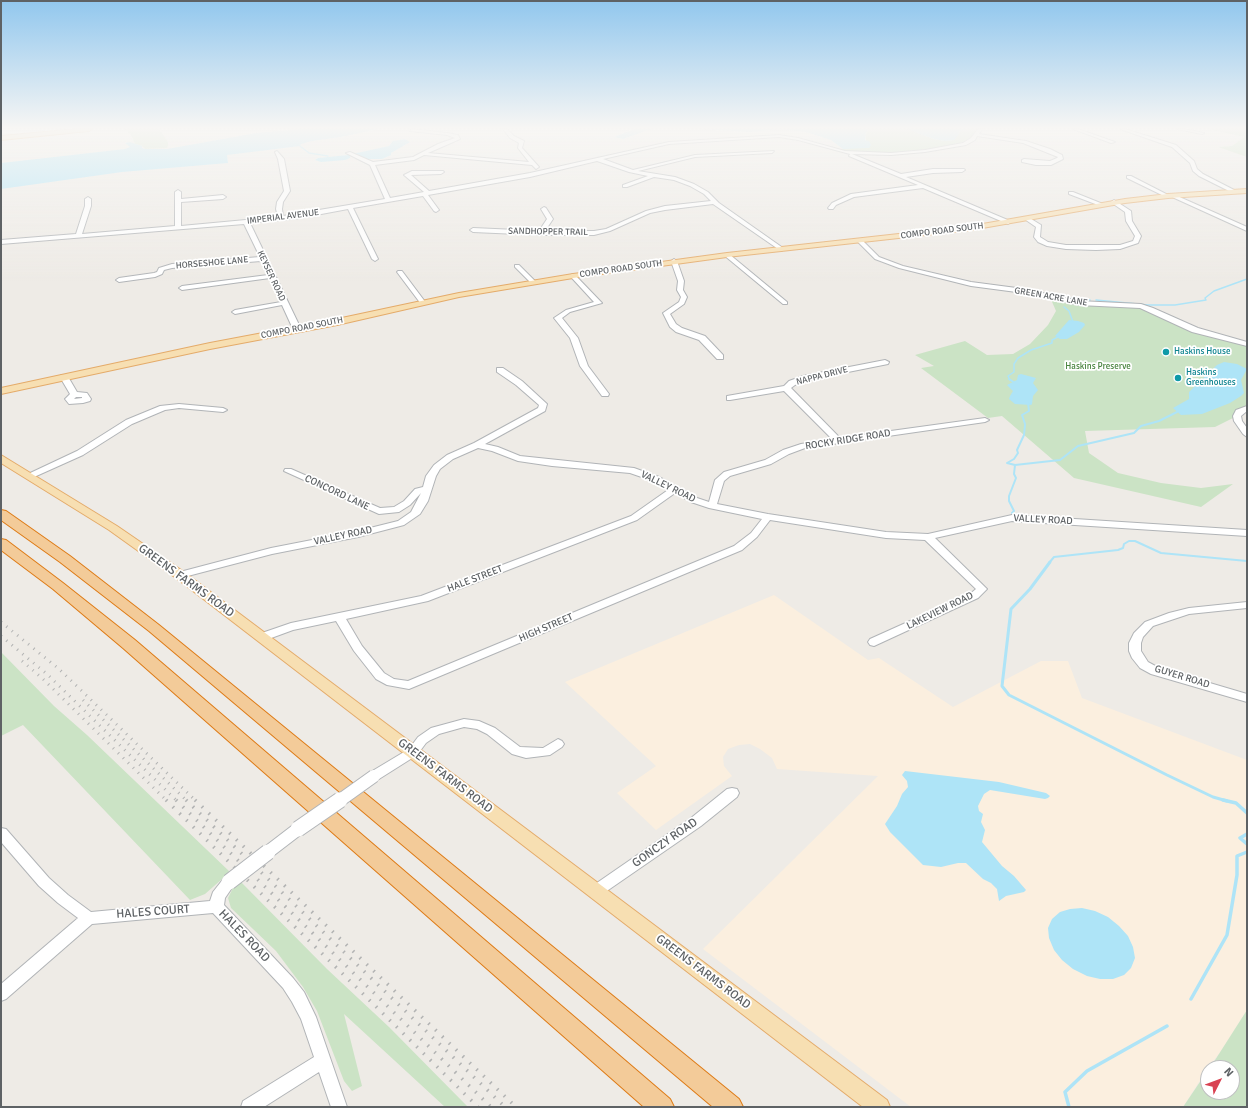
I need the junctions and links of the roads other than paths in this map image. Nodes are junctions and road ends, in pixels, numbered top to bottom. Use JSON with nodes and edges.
{"nodes":[{"id":1,"x":285,"y":181,"type":"edge"},
{"id":2,"x":380,"y":181,"type":"edge"},
{"id":3,"x":413,"y":181,"type":"edge"},
{"id":4,"x":499,"y":181,"type":"edge"},
{"id":5,"x":639,"y":181,"type":"edge"},
{"id":6,"x":680,"y":181,"type":"edge"},
{"id":7,"x":912,"y":181,"type":"edge"},
{"id":8,"x":1137,"y":181,"type":"edge"},
{"id":9,"x":1211,"y":181,"type":"edge"},
{"id":10,"x":625,"y":186,"type":"dead end"},
{"id":11,"x":924,"y":186,"type":"junction"},
{"id":12,"x":178,"y":192,"type":"dead end"},
{"id":13,"x":1235,"y":192,"type":"junction"},
{"id":14,"x":1246,"y":192,"type":"edge"},
{"id":15,"x":1071,"y":193,"type":"dead end"},
{"id":16,"x":426,"y":194,"type":"junction"},
{"id":17,"x":1170,"y":196,"type":"junction"},
{"id":18,"x":223,"y":197,"type":"dead end"},
{"id":19,"x":88,"y":199,"type":"dead end"},
{"id":20,"x":178,"y":201,"type":"junction"},
{"id":21,"x":390,"y":201,"type":"junction"},
{"id":22,"x":713,"y":202,"type":"junction"},
{"id":23,"x":1114,"y":202,"type":"junction"},
{"id":24,"x":1100,"y":204,"type":"junction"},
{"id":25,"x":350,"y":208,"type":"junction"},
{"id":26,"x":831,"y":208,"type":"dead end"},
{"id":27,"x":544,"y":209,"type":"dead end"},
{"id":28,"x":436,"y":210,"type":"dead end"},
{"id":29,"x":281,"y":218,"type":"junction"},
{"id":30,"x":1026,"y":218,"type":"junction"},
{"id":31,"x":246,"y":222,"type":"junction"},
{"id":32,"x":1008,"y":222,"type":"junction"},
{"id":33,"x":178,"y":227,"type":"junction"},
{"id":34,"x":1247,"y":229,"type":"edge"},
{"id":35,"x":473,"y":230,"type":"dead end"},
{"id":36,"x":541,"y":233,"type":"junction"},
{"id":37,"x":79,"y":234,"type":"junction"},
{"id":38,"x":860,"y":241,"type":"junction"},
{"id":39,"x":1,"y":242,"type":"edge"},
{"id":40,"x":781,"y":249,"type":"junction"},
{"id":41,"x":727,"y":254,"type":"junction"},
{"id":42,"x":262,"y":259,"type":"junction"},
{"id":43,"x":375,"y":259,"type":"dead end"},
{"id":44,"x":674,"y":261,"type":"junction"},
{"id":45,"x":518,"y":266,"type":"dead end"},
{"id":46,"x":400,"y":272,"type":"dead end"},
{"id":47,"x":272,"y":276,"type":"junction"},
{"id":48,"x":573,"y":276,"type":"junction"},
{"id":49,"x":119,"y":280,"type":"dead end"},
{"id":50,"x":534,"y":283,"type":"junction"},
{"id":51,"x":182,"y":288,"type":"dead end"},
{"id":52,"x":284,"y":303,"type":"junction"},
{"id":53,"x":423,"y":303,"type":"junction"},
{"id":54,"x":785,"y":303,"type":"dead end"},
{"id":55,"x":235,"y":312,"type":"dead end"},
{"id":56,"x":297,"y":329,"type":"junction"},
{"id":57,"x":1247,"y":344,"type":"edge"},
{"id":58,"x":720,"y":357,"type":"dead end"},
{"id":59,"x":886,"y":362,"type":"dead end"},
{"id":60,"x":500,"y":370,"type":"dead end"},
{"id":61,"x":64,"y":377,"type":"junction"},
{"id":62,"x":786,"y":388,"type":"junction"},
{"id":63,"x":1,"y":392,"type":"edge"},
{"id":64,"x":74,"y":394,"type":"dead end"},
{"id":65,"x":605,"y":394,"type":"dead end"},
{"id":66,"x":730,"y":398,"type":"dead end"},
{"id":67,"x":1247,"y":408,"type":"edge"},
{"id":68,"x":223,"y":410,"type":"dead end"},
{"id":69,"x":985,"y":420,"type":"dead end"},
{"id":70,"x":1247,"y":434,"type":"edge"},
{"id":71,"x":838,"y":441,"type":"junction"},
{"id":72,"x":478,"y":445,"type":"junction"},
{"id":73,"x":1,"y":458,"type":"edge"},
{"id":74,"x":288,"y":471,"type":"dead end"},
{"id":75,"x":31,"y":475,"type":"junction"},
{"id":76,"x":427,"y":489,"type":"junction"},
{"id":77,"x":674,"y":490,"type":"junction"},
{"id":78,"x":712,"y":506,"type":"junction"},
{"id":79,"x":1,"y":514,"type":"edge"},
{"id":80,"x":768,"y":517,"type":"junction"},
{"id":81,"x":1247,"y":533,"type":"edge"},
{"id":82,"x":928,"y":537,"type":"junction"},
{"id":83,"x":1,"y":543,"type":"edge"},
{"id":84,"x":180,"y":574,"type":"junction"},
{"id":85,"x":1247,"y":605,"type":"edge"},
{"id":86,"x":339,"y":616,"type":"junction"},
{"id":87,"x":264,"y":637,"type":"junction"},
{"id":88,"x":874,"y":642,"type":"dead end"},
{"id":89,"x":1247,"y":698,"type":"edge"},
{"id":90,"x":558,"y":744,"type":"dead end"},
{"id":91,"x":413,"y":752,"type":"junction"},
{"id":92,"x":732,"y":793,"type":"dead end"},
{"id":93,"x":1,"y":833,"type":"edge"},
{"id":94,"x":596,"y":891,"type":"junction"},
{"id":95,"x":216,"y":907,"type":"junction"},
{"id":96,"x":89,"y":918,"type":"junction"},
{"id":97,"x":1,"y":994,"type":"edge"},
{"id":98,"x":323,"y":1060,"type":"junction"},
{"id":99,"x":249,"y":1107,"type":"edge"},
{"id":100,"x":339,"y":1107,"type":"edge"},
{"id":101,"x":662,"y":1107,"type":"edge"},
{"id":102,"x":731,"y":1107,"type":"edge"},
{"id":103,"x":880,"y":1107,"type":"edge"}],
"edges":[{"from":1,"to":29,"type":"street"},
{"from":2,"to":21,"type":"street"},
{"from":3,"to":16,"type":"street"},
{"from":4,"to":16,"type":"street","name":"IMPERIAL AVENUE"},
{"from":5,"to":10,"type":"street"},
{"from":6,"to":22,"type":"street"},
{"from":7,"to":11,"type":"street"},
{"from":8,"to":17,"type":"street"},
{"from":9,"to":13,"type":"street"},
{"from":11,"to":26,"type":"street"},
{"from":11,"to":32,"type":"street"},
{"from":12,"to":20,"type":"street"},
{"from":13,"to":14,"type":"main road","name":"COMPO ROAD SOUTH"},
{"from":13,"to":17,"type":"main road","name":"COMPO ROAD SOUTH"},
{"from":15,"to":24,"type":"street"},
{"from":16,"to":21,"type":"street","name":"IMPERIAL AVENUE"},
{"from":16,"to":28,"type":"street"},
{"from":17,"to":23,"type":"main road","name":"COMPO ROAD SOUTH"},
{"from":17,"to":34,"type":"street"},
{"from":18,"to":20,"type":"street"},
{"from":19,"to":37,"type":"street"},
{"from":20,"to":33,"type":"street"},
{"from":21,"to":25,"type":"street","name":"IMPERIAL AVENUE"},
{"from":22,"to":36,"type":"street","name":"SANDHOPPER TRAIL"},
{"from":22,"to":40,"type":"street"},
{"from":23,"to":24,"type":"main road","name":"COMPO ROAD SOUTH"},
{"from":23,"to":30,"type":"street"},
{"from":24,"to":30,"type":"main road","name":"COMPO ROAD SOUTH"},
{"from":25,"to":29,"type":"street","name":"IMPERIAL AVENUE"},
{"from":25,"to":43,"type":"street"},
{"from":27,"to":36,"type":"street"},
{"from":29,"to":31,"type":"street","name":"IMPERIAL AVENUE"},
{"from":30,"to":32,"type":"main road","name":"COMPO ROAD SOUTH"},
{"from":31,"to":33,"type":"street","name":"IMPERIAL AVENUE"},
{"from":31,"to":42,"type":"street","name":"KEYSER ROAD"},
{"from":32,"to":38,"type":"main road","name":"COMPO ROAD SOUTH"},
{"from":33,"to":37,"type":"street","name":"IMPERIAL AVENUE"},
{"from":35,"to":36,"type":"street","name":"SANDHOPPER TRAIL"},
{"from":37,"to":39,"type":"street","name":"IMPERIAL AVENUE"},
{"from":38,"to":40,"type":"main road","name":"COMPO ROAD SOUTH"},
{"from":38,"to":57,"type":"street","name":"GREEN ACRE LANE"},
{"from":40,"to":41,"type":"main road","name":"COMPO ROAD SOUTH"},
{"from":41,"to":44,"type":"main road","name":"COMPO ROAD SOUTH"},
{"from":41,"to":54,"type":"street"},
{"from":42,"to":47,"type":"street","name":"KEYSER ROAD"},
{"from":42,"to":49,"type":"street","name":"HORSESHOE LANE"},
{"from":44,"to":48,"type":"main road","name":"COMPO ROAD SOUTH"},
{"from":44,"to":58,"type":"street"},
{"from":45,"to":50,"type":"street"},
{"from":46,"to":53,"type":"street"},
{"from":47,"to":51,"type":"street","name":"HORSESHOE LANE"},
{"from":47,"to":52,"type":"street","name":"KEYSER ROAD"},
{"from":48,"to":50,"type":"main road","name":"COMPO ROAD SOUTH"},
{"from":48,"to":65,"type":"street"},
{"from":50,"to":53,"type":"main road","name":"COMPO ROAD SOUTH"},
{"from":52,"to":55,"type":"street"},
{"from":52,"to":56,"type":"street","name":"KEYSER ROAD"},
{"from":53,"to":56,"type":"main road","name":"COMPO ROAD SOUTH"},
{"from":56,"to":61,"type":"main road","name":"COMPO ROAD SOUTH"},
{"from":59,"to":62,"type":"street","name":"NAPPA DRIVE"},
{"from":60,"to":72,"type":"street"},
{"from":61,"to":63,"type":"main road","name":"COMPO ROAD SOUTH"},
{"from":61,"to":64,"type":"street"},
{"from":62,"to":66,"type":"street"},
{"from":62,"to":71,"type":"street","name":"NAPPA DRIVE"},
{"from":67,"to":70,"type":"street"},
{"from":68,"to":75,"type":"street"},
{"from":69,"to":71,"type":"street","name":"ROCKY RIDGE ROAD"},
{"from":71,"to":78,"type":"street","name":"ROCKY RIDGE ROAD"},
{"from":72,"to":76,"type":"street","name":"VALLEY ROAD"},
{"from":72,"to":77,"type":"street","name":"VALLEY ROAD"},
{"from":73,"to":75,"type":"main road","name":"GREENS FARMS ROAD"},
{"from":74,"to":76,"type":"street","name":"CONCORD LANE"},
{"from":75,"to":84,"type":"main road","name":"GREENS FARMS ROAD"},
{"from":76,"to":84,"type":"street","name":"VALLEY ROAD"},
{"from":77,"to":78,"type":"street","name":"VALLEY ROAD"},
{"from":77,"to":86,"type":"street","name":"HALE STREET"},
{"from":78,"to":80,"type":"street","name":"VALLEY ROAD"},
{"from":79,"to":102,"type":"highway"},
{"from":80,"to":82,"type":"street","name":"VALLEY ROAD"},
{"from":80,"to":86,"type":"street","name":"HIGH STREET"},
{"from":81,"to":82,"type":"street","name":"VALLEY ROAD"},
{"from":82,"to":88,"type":"street","name":"LAKEVIEW ROAD"},
{"from":83,"to":101,"type":"highway"},
{"from":84,"to":87,"type":"main road","name":"GREENS FARMS ROAD"},
{"from":85,"to":89,"type":"street","name":"GUYER ROAD"},
{"from":86,"to":87,"type":"street","name":"HALE STREET"},
{"from":87,"to":91,"type":"main road","name":"GREENS FARMS ROAD"},
{"from":90,"to":91,"type":"street","name":"HALES ROAD"},
{"from":91,"to":94,"type":"main road","name":"GREENS FARMS ROAD"},
{"from":91,"to":95,"type":"street","name":"HALES ROAD","bridge":true},
{"from":92,"to":94,"type":"street","name":"GONCZY ROAD"},
{"from":93,"to":96,"type":"street"},
{"from":94,"to":103,"type":"main road","name":"GREENS FARMS ROAD"},
{"from":95,"to":96,"type":"street","name":"HALES COURT"},
{"from":95,"to":98,"type":"street","name":"HALES ROAD"},
{"from":96,"to":97,"type":"street"},
{"from":98,"to":99,"type":"street"},
{"from":98,"to":100,"type":"street","name":"HALES ROAD"}]}
